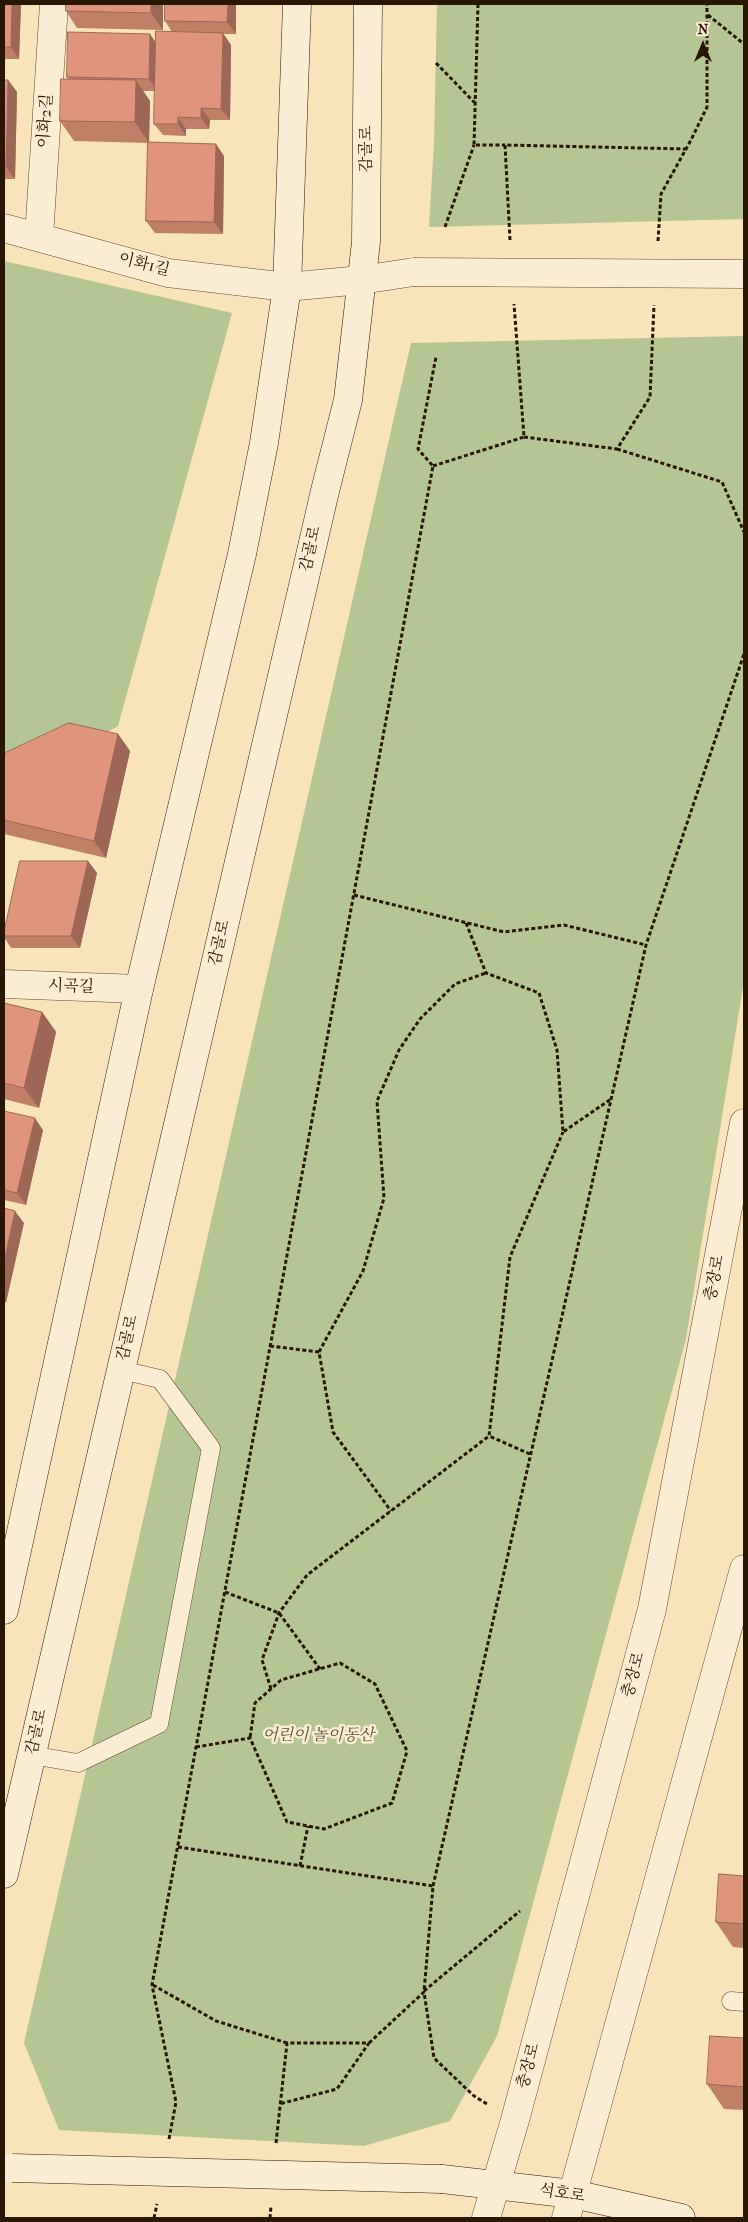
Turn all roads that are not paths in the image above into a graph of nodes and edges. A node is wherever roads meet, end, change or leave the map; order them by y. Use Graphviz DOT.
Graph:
graph roads {
  1 [pos="54,4"];
  2 [pos="296,4"];
  3 [pos="368,4"];
  4 [pos="4,228"];
  5 [pos="39,238"];
  6 [pos="744,274"];
  7 [pos="361,280"];
  8 [pos="287,287"];
  9 [pos="4,984"];
  10 [pos="139,989"];
  11 [pos="744,1123"];
  12 [pos="120,1370"];
  13 [pos="744,1569"];
  14 [pos="4,1610"];
  15 [pos="31,1755"];
  16 [pos="4,1874"];
  17 [pos="8,2167"];
  18 [pos="496,2185"];
  19 [pos="570,2206"];
  20 [pos="486,2218"];
  21 [pos="681,2218"];
  1 -- 5 [label="main road, 이화2길"];
  2 -- 8 [label="main road"];
  3 -- 7 [label="main road, 감골로"];
  4 -- 5 [label="main road, 이화1길"];
  5 -- 8 [label="main road, 이화1길"];
  6 -- 7 [label="main road, 이화1길, bridge"];
  7 -- 8 [label="main road, 이화1길"];
  7 -- 12 [label="main road, 감골로"];
  8 -- 10 [label="main road"];
  9 -- 10 [label="main road, 시곡길"];
  10 -- 14 [label="main road"];
  11 -- 18 [label="main road, 충장로"];
  12 -- 15 [label="main road, 감골로"];
  12 -- 15 [label="lane"];
  13 -- 19 [label="main road"];
  15 -- 16 [label="main road, 감골로"];
  17 -- 18 [label="main road, 석호로, bridge"];
  18 -- 19 [label="main road, 석호로"];
  18 -- 20 [label="main road, 충장로"];
  19 -- 21 [label="main road, 석호로"];
}
